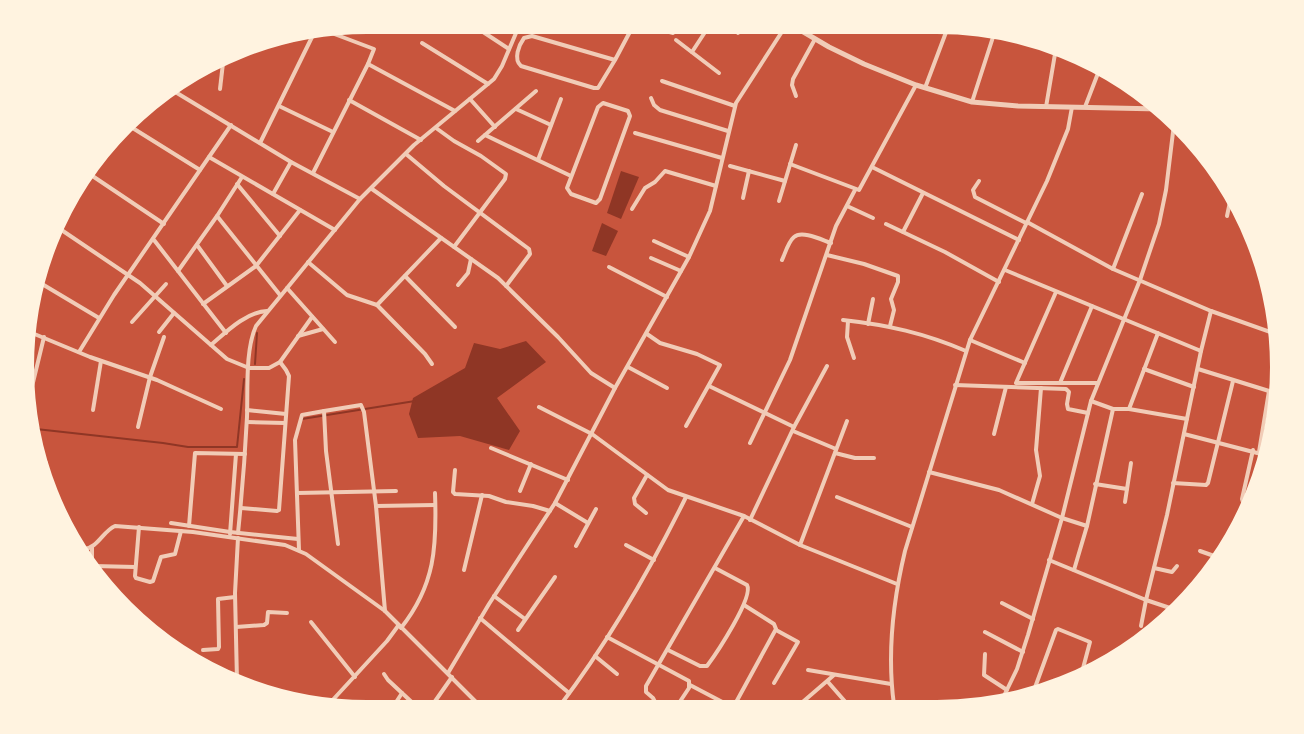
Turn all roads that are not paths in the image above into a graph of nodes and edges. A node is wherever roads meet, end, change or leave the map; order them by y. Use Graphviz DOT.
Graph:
graph roads {
  1 [pos="485,33"];
  2 [pos="515,33"];
  3 [pos="630,33"];
  4 [pos="704,33"];
  5 [pos="780,33"];
  6 [pos="806,33"];
  7 [pos="946,33"];
  8 [pos="336,35"];
  9 [pos="312,38"];
  10 [pos="993,38"];
  11 [pos="815,39"];
  12 [pos="676,40"];
  13 [pos="422,43"];
  14 [pos="509,49"];
  15 [pos="692,52"];
  16 [pos="1055,55"];
  17 [pos="616,60"];
  18 [pos="368,64"];
  19 [pos="223,65"];
  20 [pos="719,73"];
  21 [pos="1098,74"];
  22 [pos="662,80"];
  23 [pos="488,84"];
  24 [pos="916,85"];
  25 [pos="925,88"];
  26 [pos="220,89"];
  27 [pos="536,91"];
  28 [pos="176,93"];
  29 [pos="796,96"];
  30 [pos="651,98"];
  31 [pos="470,99"];
  32 [pos="561,99"];
  33 [pos="349,100"];
  34 [pos="972,102"];
  35 [pos="279,106"];
  36 [pos="735,106"];
  37 [pos="1046,107"];
  38 [pos="1085,107"];
  39 [pos="1072,108"];
  40 [pos="516,109"];
  41 [pos="1148,109"];
  42 [pos="455,111"];
  43 [pos="231,125"];
  44 [pos="551,125"];
  45 [pos="495,127"];
  46 [pos="436,128"];
  47 [pos="134,129"];
  48 [pos="728,131"];
  49 [pos="1173,131"];
  50 [pos="333,132"];
  51 [pos="635,133"];
  52 [pos="485,135"];
  53 [pos="421,140"];
  54 [pos="478,141"];
  55 [pos="260,143"];
  56 [pos="796,145"];
  57 [pos="406,154"];
  58 [pos="209,157"];
  59 [pos="722,158"];
  60 [pos="538,160"];
  61 [pos="292,162"];
  62 [pos="790,164"];
  63 [pos="730,166"];
  64 [pos="872,167"];
  65 [pos="200,170"];
  66 [pos="749,171"];
  67 [pos="313,173"];
  68 [pos="93,176"];
  69 [pos="571,176"];
  70 [pos="242,177"];
  71 [pos="785,181"];
  72 [pos="979,181"];
  73 [pos="237,184"];
  74 [pos="716,186"];
  75 [pos="372,189"];
  76 [pos="855,190"];
  77 [pos="923,193"];
  78 [pos="273,194"];
  79 [pos="1142,194"];
  80 [pos="743,198"];
  81 [pos="360,199"];
  82 [pos="780,201"];
  83 [pos="847,206"];
  84 [pos="1229,206"];
  85 [pos="632,209"];
  86 [pos="300,210"];
  87 [pos="481,213"];
  88 [pos="217,216"];
  89 [pos="1227,216"];
  90 [pos="873,218"];
  91 [pos="1027,222"];
  92 [pos="164,224"];
  93 [pos="886,224"];
  94 [pos="62,230"];
  95 [pos="335,230"];
  96 [pos="903,232"];
  97 [pos="280,236"];
  98 [pos="441,238"];
  99 [pos="154,240"];
  100 [pos="1018,240"];
  101 [pos="654,241"];
  102 [pos="831,243"];
  103 [pos="197,245"];
  104 [pos="454,247"];
  105 [pos="827,255"];
  106 [pos="689,257"];
  107 [pos="651,258"];
  108 [pos="471,259"];
  109 [pos="782,260"];
  110 [pos="308,262"];
  111 [pos="256,266"];
  112 [pos="609,267"];
  113 [pos="1113,269"];
  114 [pos="1005,270"];
  115 [pos="178,271"];
  116 [pos="681,271"];
  117 [pos="128,275"];
  118 [pos="405,276"];
  119 [pos="1140,280"];
  120 [pos="999,282"];
  121 [pos="166,284"];
  122 [pos="43,285"];
  123 [pos="458,285"];
  124 [pos="227,286"];
  125 [pos="506,286"];
  126 [pos="287,288"];
  127 [pos="1056,292"];
  128 [pos="154,295"];
  129 [pos="280,295"];
  130 [pos="667,297"];
  131 [pos="873,300"];
  132 [pos="203,304"];
  133 [pos="377,305"];
  134 [pos="1092,306"];
  135 [pos="267,311"];
  136 [pos="1211,311"];
  137 [pos="174,313"];
  138 [pos="312,317"];
  139 [pos="99,318"];
  140 [pos="842,320"];
  141 [pos="1124,320"];
  142 [pos="848,321"];
  143 [pos="132,322"];
  144 [pos="868,324"];
  145 [pos="890,326"];
  146 [pos="455,327"];
  147 [pos="323,329"];
  148 [pos="1269,331"];
  149 [pos="159,332"];
  150 [pos="226,332"];
  151 [pos="1158,333"];
  152 [pos="35,334"];
  153 [pos="647,334"];
  154 [pos="44,336"];
  155 [pos="297,336"];
  156 [pos="164,337"];
  157 [pos="970,340"];
  158 [pos="335,342"];
  159 [pos="211,345"];
  160 [pos="1201,350"];
  161 [pos="966,351"];
  162 [pos="79,352"];
  163 [pos="854,358"];
  164 [pos="101,361"];
  165 [pos="280,362"];
  166 [pos="1025,363"];
  167 [pos="432,364"];
  168 [pos="827,366"];
  169 [pos="628,367"];
  170 [pos="249,368"];
  171 [pos="1144,369"];
  172 [pos="1198,369"];
  173 [pos="150,377"];
  174 [pos="34,380"];
  175 [pos="1233,381"];
  176 [pos="1060,383"];
  177 [pos="1098,383"];
  178 [pos="954,385"];
  179 [pos="709,386"];
  180 [pos="1006,387"];
  181 [pos="1194,387"];
  182 [pos="615,388"];
  183 [pos="667,388"];
  184 [pos="1042,388"];
  185 [pos="1268,391"];
  186 [pos="1092,401"];
  187 [pos="539,407"];
  188 [pos="221,409"];
  189 [pos="1113,409"];
  190 [pos="1128,409"];
  191 [pos="93,410"];
  192 [pos="247,412"];
  193 [pos="765,413"];
  194 [pos="1088,413"];
  195 [pos="324,414"];
  196 [pos="286,415"];
  197 [pos="1187,419"];
  198 [pos="247,421"];
  199 [pos="285,422"];
  200 [pos="847,422"];
  201 [pos="686,426"];
  202 [pos="138,427"];
  203 [pos="794,429"];
  204 [pos="592,434"];
  205 [pos="994,434"];
  206 [pos="1184,434"];
  207 [pos="1219,442"];
  208 [pos="750,443"];
  209 [pos="490,448"];
  210 [pos="1253,450"];
  211 [pos="835,451"];
  212 [pos="1259,452"];
  213 [pos="236,454"];
  214 [pos="245,454"];
  215 [pos="874,458"];
  216 [pos="1131,463"];
  217 [pos="531,464"];
  218 [pos="455,470"];
  219 [pos="929,472"];
  220 [pos="647,476"];
  221 [pos="568,480"];
  222 [pos="1173,483"];
  223 [pos="1095,484"];
  224 [pos="1127,489"];
  225 [pos="520,491"];
  226 [pos="374,492"];
  227 [pos="396,492"];
  228 [pos="297,493"];
  229 [pos="331,493"];
  230 [pos="434,493"];
  231 [pos="482,495"];
  232 [pos="686,497"];
  233 [pos="838,497"];
  234 [pos="1125,502"];
  235 [pos="1243,502"];
  236 [pos="555,503"];
  237 [pos="1032,504"];
  238 [pos="435,505"];
  239 [pos="376,506"];
  240 [pos="241,508"];
  241 [pos="596,509"];
  242 [pos="550,511"];
  243 [pos="646,513"];
  244 [pos="744,516"];
  245 [pos="1062,518"];
  246 [pos="750,520"];
  247 [pos="171,523"];
  248 [pos="588,523"];
  249 [pos="189,526"];
  250 [pos="1086,526"];
  251 [pos="139,527"];
  252 [pos="912,527"];
  253 [pos="181,531"];
  254 [pos="230,535"];
  255 [pos="238,536"];
  256 [pos="298,539"];
  257 [pos="338,544"];
  258 [pos="626,545"];
  259 [pos="800,545"];
  260 [pos="576,546"];
  261 [pos="92,547"];
  262 [pos="86,548"];
  263 [pos="299,550"];
  264 [pos="1200,551"];
  265 [pos="1213,556"];
  266 [pos="92,557"];
  267 [pos="654,560"];
  268 [pos="1049,560"];
  269 [pos="99,566"];
  270 [pos="1177,566"];
  271 [pos="135,567"];
  272 [pos="714,568"];
  273 [pos="1154,568"];
  274 [pos="464,570"];
  275 [pos="1074,570"];
  276 [pos="555,577"];
  277 [pos="897,584"];
  278 [pos="494,596"];
  279 [pos="235,597"];
  280 [pos="1146,600"];
  281 [pos="1002,603"];
  282 [pos="744,605"];
  283 [pos="1168,607"];
  284 [pos="385,612"];
  285 [pos="287,613"];
  286 [pos="480,618"];
  287 [pos="525,619"];
  288 [pos="1033,619"];
  289 [pos="312,622"];
  290 [pos="236,626"];
  291 [pos="1141,626"];
  292 [pos="400,627"];
  293 [pos="518,630"];
  294 [pos="776,630"];
  295 [pos="985,632"];
  296 [pos="607,637"];
  297 [pos="203,650"];
  298 [pos="668,650"];
  299 [pos="1023,652"];
  300 [pos="985,654"];
  301 [pos="595,656"];
  302 [pos="659,665"];
  303 [pos="1083,668"];
  304 [pos="808,670"];
  305 [pos="448,673"];
  306 [pos="384,674"];
  307 [pos="617,674"];
  308 [pos="237,675"];
  309 [pos="834,675"];
  310 [pos="354,677"];
  311 [pos="452,677"];
  312 [pos="774,682"];
  313 [pos="828,682"];
  314 [pos="891,684"];
  315 [pos="690,685"];
  316 [pos="1036,686"];
  317 [pos="1007,690"];
  318 [pos="402,693"];
  319 [pos="569,693"];
  320 [pos="1005,694"];
  321 [pos="334,699"];
  322 [pos="397,701"];
  323 [pos="411,701"];
  324 [pos="435,701"];
  325 [pos="475,701"];
  326 [pos="563,701"];
  327 [pos="655,701"];
  328 [pos="680,701"];
  329 [pos="720,701"];
  330 [pos="737,701"];
  331 [pos="804,701"];
  332 [pos="845,701"];
  333 [pos="893,701"];
  1 -- 14 [label="street"];
  2 -- 14 [label="street"];
  3 -- 17 [label="street"];
  4 -- 15 [label="street"];
  5 -- 36 [label="street"];
  6 -- 11 [label="street"];
  7 -- 25 [label="street"];
  8 -- 18 [label="street"];
  9 -- 35 [label="street"];
  10 -- 34 [label="street"];
  11 -- 24 [label="street"];
  11 -- 29 [label="street"];
  12 -- 15 [label="street"];
  13 -- 23 [label="street"];
  14 -- 23 [label="street"];
  15 -- 20 [label="street"];
  16 -- 37 [label="street"];
  17 -- 17 [label="street"];
  18 -- 33 [label="street"];
  18 -- 42 [label="street"];
  19 -- 26 [label="street"];
  21 -- 38 [label="street"];
  22 -- 36 [label="street"];
  23 -- 31 [label="street"];
  24 -- 25 [label="street"];
  24 -- 64 [label="street"];
  25 -- 34 [label="street"];
  27 -- 40 [label="street"];
  28 -- 43 [label="street"];
  30 -- 48 [label="street"];
  31 -- 42 [label="street"];
  31 -- 45 [label="street"];
  32 -- 44 [label="street"];
  33 -- 50 [label="street"];
  33 -- 53 [label="street"];
  34 -- 37 [label="street"];
  35 -- 50 [label="street"];
  35 -- 55 [label="street"];
  36 -- 48 [label="street"];
  37 -- 39 [label="street"];
  38 -- 39 [label="street"];
  38 -- 41 [label="street"];
  39 -- 91 [label="street"];
  40 -- 44 [label="street"];
  40 -- 45 [label="street"];
  42 -- 46 [label="street"];
  43 -- 55 [label="street"];
  43 -- 58 [label="street"];
  44 -- 60 [label="street"];
  45 -- 52 [label="street"];
  46 -- 53 [label="street"];
  46 -- 87 [label="street"];
  47 -- 65 [label="street"];
  48 -- 59 [label="street"];
  49 -- 119 [label="street"];
  50 -- 67 [label="street"];
  51 -- 59 [label="street"];
  52 -- 54 [label="street"];
  52 -- 60 [label="street"];
  53 -- 57 [label="street"];
  55 -- 61 [label="street"];
  56 -- 62 [label="street"];
  57 -- 75 [label="street"];
  57 -- 87 [label="street"];
  58 -- 65 [label="street"];
  58 -- 70 [label="street"];
  59 -- 74 [label="street"];
  60 -- 69 [label="street"];
  61 -- 67 [label="street"];
  61 -- 78 [label="street"];
  62 -- 71 [label="street"];
  62 -- 76 [label="street"];
  63 -- 66 [label="street"];
  64 -- 76 [label="street"];
  64 -- 77 [label="street"];
  65 -- 92 [label="street"];
  66 -- 71 [label="street"];
  66 -- 80 [label="street"];
  67 -- 81 [label="street"];
  68 -- 92 [label="street"];
  69 -- 69 [label="street"];
  70 -- 73 [label="street"];
  70 -- 78 [label="street"];
  71 -- 82 [label="street"];
  72 -- 91 [label="street"];
  73 -- 88 [label="street"];
  73 -- 97 [label="street"];
  74 -- 85 [label="street"];
  74 -- 106 [label="street"];
  75 -- 81 [label="street"];
  75 -- 98 [label="street"];
  76 -- 83 [label="street"];
  77 -- 96 [label="street"];
  77 -- 100 [label="street"];
  78 -- 86 [label="street"];
  79 -- 113 [label="street"];
  81 -- 95 [label="street"];
  83 -- 90 [label="street"];
  83 -- 102 [label="street"];
  84 -- 89 [label="street"];
  86 -- 95 [label="street"];
  86 -- 97 [label="street"];
  87 -- 104 [label="street"];
  87 -- 125 [label="street"];
  88 -- 103 [label="street"];
  88 -- 111 [label="street"];
  91 -- 100 [label="street"];
  91 -- 113 [label="street"];
  92 -- 99 [label="street"];
  93 -- 96 [label="street"];
  94 -- 117 [label="street"];
  95 -- 110 [label="street"];
  96 -- 120 [label="street"];
  97 -- 111 [label="street"];
  98 -- 104 [label="street"];
  98 -- 118 [label="street"];
  99 -- 115 [label="street"];
  99 -- 117 [label="street"];
  100 -- 114 [label="street"];
  101 -- 106 [label="street"];
  102 -- 105 [label="street"];
  102 -- 109 [label="street"];
  103 -- 115 [label="street"];
  103 -- 124 [label="street"];
  104 -- 108 [label="street"];
  105 -- 145 [label="street"];
  105 -- 193 [label="street"];
  106 -- 116 [label="street"];
  107 -- 116 [label="street"];
  108 -- 123 [label="street"];
  108 -- 125 [label="street"];
  110 -- 126 [label="street"];
  110 -- 133 [label="street"];
  111 -- 124 [label="street"];
  111 -- 129 [label="street"];
  112 -- 130 [label="street"];
  113 -- 119 [label="street"];
  114 -- 120 [label="street"];
  114 -- 127 [label="street"];
  115 -- 132 [label="street"];
  116 -- 130 [label="street"];
  117 -- 128 [label="street"];
  117 -- 139 [label="street"];
  118 -- 133 [label="street"];
  118 -- 146 [label="street"];
  119 -- 136 [label="street"];
  119 -- 141 [label="street"];
  120 -- 157 [label="street"];
  121 -- 128 [label="street"];
  122 -- 139 [label="street"];
  124 -- 132 [label="street"];
  125 -- 182 [label="street"];
  126 -- 129 [label="street"];
  126 -- 138 [label="street"];
  127 -- 134 [label="street"];
  127 -- 166 [label="street"];
  128 -- 137 [label="street"];
  128 -- 143 [label="street"];
  129 -- 135 [label="street"];
  130 -- 153 [label="street"];
  131 -- 144 [label="street"];
  132 -- 150 [label="street"];
  133 -- 167 [label="street"];
  134 -- 141 [label="street"];
  134 -- 176 [label="street"];
  135 -- 150 [label="street"];
  135 -- 170 [label="street"];
  136 -- 148 [label="street"];
  136 -- 160 [label="street"];
  137 -- 149 [label="street"];
  137 -- 159 [label="street"];
  138 -- 147 [label="street"];
  138 -- 155 [label="street"];
  139 -- 162 [label="street"];
  140 -- 142 [label="street"];
  141 -- 151 [label="street"];
  141 -- 177 [label="street"];
  142 -- 144 [label="street"];
  142 -- 163 [label="street"];
  144 -- 145 [label="street"];
  145 -- 161 [label="street"];
  147 -- 155 [label="street"];
  147 -- 158 [label="street"];
  150 -- 159 [label="street"];
  151 -- 160 [label="street"];
  151 -- 171 [label="street"];
  152 -- 154 [label="street"];
  153 -- 169 [label="street"];
  153 -- 179 [label="street"];
  154 -- 162 [label="street"];
  154 -- 174 [label="street"];
  155 -- 165 [label="street"];
  156 -- 173 [label="street"];
  157 -- 161 [label="street"];
  157 -- 166 [label="street"];
  159 -- 170 [label="street"];
  160 -- 172 [label="street"];
  161 -- 178 [label="street"];
  162 -- 164 [label="street"];
  164 -- 173 [label="street"];
  164 -- 191 [label="street"];
  165 -- 170 [label="street"];
  165 -- 196 [label="street"];
  166 -- 176 [label="street"];
  168 -- 203 [label="street"];
  169 -- 182 [label="street"];
  169 -- 183 [label="street"];
  170 -- 192 [label="street"];
  171 -- 181 [label="street"];
  171 -- 190 [label="street"];
  172 -- 175 [label="street"];
  172 -- 181 [label="street"];
  173 -- 188 [label="street"];
  173 -- 202 [label="street"];
  175 -- 185 [label="street"];
  175 -- 207 [label="street"];
  176 -- 177 [label="street"];
  177 -- 186 [label="street"];
  178 -- 180 [label="street"];
  178 -- 219 [label="street"];
  179 -- 193 [label="street"];
  179 -- 201 [label="street"];
  180 -- 184 [label="street"];
  180 -- 205 [label="street"];
  181 -- 197 [label="street"];
  182 -- 204 [label="street"];
  184 -- 194 [label="street"];
  184 -- 237 [label="street"];
  185 -- 212 [label="street"];
  186 -- 189 [label="street"];
  186 -- 194 [label="street"];
  187 -- 204 [label="street"];
  189 -- 190 [label="street"];
  189 -- 223 [label="street"];
  190 -- 197 [label="street"];
  192 -- 196 [label="street"];
  192 -- 198 [label="street"];
  193 -- 203 [label="street"];
  193 -- 208 [label="street"];
  194 -- 245 [label="street"];
  195 -- 226 [label="street"];
  195 -- 228 [label="street"];
  195 -- 229 [label="street"];
  196 -- 199 [label="street"];
  197 -- 206 [label="street"];
  198 -- 199 [label="street"];
  198 -- 214 [label="street"];
  199 -- 240 [label="street"];
  200 -- 211 [label="street"];
  203 -- 211 [label="street"];
  203 -- 246 [label="street"];
  204 -- 220 [label="street"];
  204 -- 221 [label="street"];
  206 -- 207 [label="street"];
  206 -- 222 [label="street"];
  207 -- 210 [label="street"];
  207 -- 222 [label="street"];
  209 -- 217 [label="street"];
  210 -- 212 [label="street"];
  210 -- 235 [label="street"];
  211 -- 215 [label="street"];
  211 -- 259 [label="street"];
  213 -- 214 [label="street"];
  213 -- 249 [label="street"];
  213 -- 254 [label="street"];
  214 -- 240 [label="street"];
  216 -- 224 [label="street"];
  217 -- 221 [label="street"];
  217 -- 225 [label="street"];
  218 -- 231 [label="street"];
  219 -- 237 [label="street"];
  219 -- 252 [label="street"];
  220 -- 232 [label="street"];
  220 -- 243 [label="street"];
  221 -- 236 [label="street"];
  222 -- 273 [label="street"];
  223 -- 224 [label="street"];
  223 -- 250 [label="street"];
  224 -- 234 [label="street"];
  226 -- 227 [label="street"];
  226 -- 229 [label="street"];
  226 -- 239 [label="street"];
  228 -- 229 [label="street"];
  228 -- 256 [label="street"];
  229 -- 257 [label="street"];
  230 -- 238 [label="street"];
  231 -- 242 [label="street"];
  231 -- 274 [label="street"];
  232 -- 244 [label="street"];
  232 -- 267 [label="street"];
  233 -- 252 [label="street"];
  236 -- 242 [label="street"];
  236 -- 248 [label="street"];
  237 -- 245 [label="street"];
  238 -- 239 [label="street"];
  238 -- 292 [label="street"];
  239 -- 284 [label="street"];
  240 -- 255 [label="street"];
  241 -- 248 [label="street"];
  242 -- 278 [label="street"];
  244 -- 246 [label="street"];
  244 -- 272 [label="street"];
  245 -- 250 [label="street"];
  245 -- 268 [label="street"];
  246 -- 259 [label="street"];
  247 -- 249 [label="street"];
  248 -- 260 [label="street"];
  249 -- 254 [label="street"];
  250 -- 275 [label="street"];
  251 -- 253 [label="street"];
  251 -- 261 [label="street"];
  251 -- 271 [label="street"];
  252 -- 277 [label="street"];
  253 -- 254 [label="street"];
  253 -- 271 [label="street"];
  254 -- 255 [label="street"];
  255 -- 256 [label="street"];
  255 -- 263 [label="street"];
  255 -- 279 [label="street"];
  256 -- 263 [label="street"];
  258 -- 267 [label="street"];
  259 -- 277 [label="street"];
  261 -- 262 [label="street"];
  261 -- 266 [label="street"];
  263 -- 284 [label="street"];
  264 -- 265 [label="street"];
  267 -- 296 [label="street"];
  268 -- 275 [label="street"];
  268 -- 288 [label="street"];
  269 -- 271 [label="street"];
  270 -- 273 [label="street"];
  272 -- 282 [label="street"];
  272 -- 298 [label="street"];
  273 -- 280 [label="street"];
  275 -- 280 [label="street"];
  276 -- 287 [label="street"];
  277 -- 314 [label="street"];
  278 -- 286 [label="street"];
  278 -- 287 [label="street"];
  279 -- 290 [label="street"];
  279 -- 297 [label="street"];
  280 -- 283 [label="street"];
  280 -- 291 [label="street"];
  281 -- 288 [label="street"];
  282 -- 294 [label="street"];
  282 -- 298 [label="street"];
  284 -- 292 [label="street"];
  285 -- 290 [label="street"];
  286 -- 305 [label="street"];
  286 -- 319 [label="street"];
  287 -- 293 [label="street"];
  288 -- 299 [label="street"];
  289 -- 310 [label="street"];
  290 -- 308 [label="street"];
  292 -- 305 [label="street"];
  292 -- 310 [label="street"];
  294 -- 312 [label="street"];
  294 -- 330 [label="street"];
  295 -- 299 [label="street"];
  296 -- 301 [label="street"];
  296 -- 302 [label="street"];
  298 -- 302 [label="street"];
  299 -- 317 [label="street"];
  300 -- 317 [label="street"];
  301 -- 307 [label="street"];
  301 -- 319 [label="street"];
  302 -- 315 [label="street"];
  302 -- 327 [label="street"];
  303 -- 316 [label="street"];
  304 -- 309 [label="street"];
  305 -- 311 [label="street"];
  306 -- 318 [label="street"];
  309 -- 313 [label="street"];
  309 -- 314 [label="street"];
  310 -- 321 [label="street"];
  311 -- 324 [label="street"];
  311 -- 325 [label="street"];
  313 -- 331 [label="street"];
  313 -- 332 [label="street"];
  314 -- 333 [label="street"];
  315 -- 328 [label="street"];
  315 -- 329 [label="street"];
  317 -- 320 [label="street"];
  318 -- 322 [label="street"];
  318 -- 323 [label="street"];
  319 -- 326 [label="street"];
}
